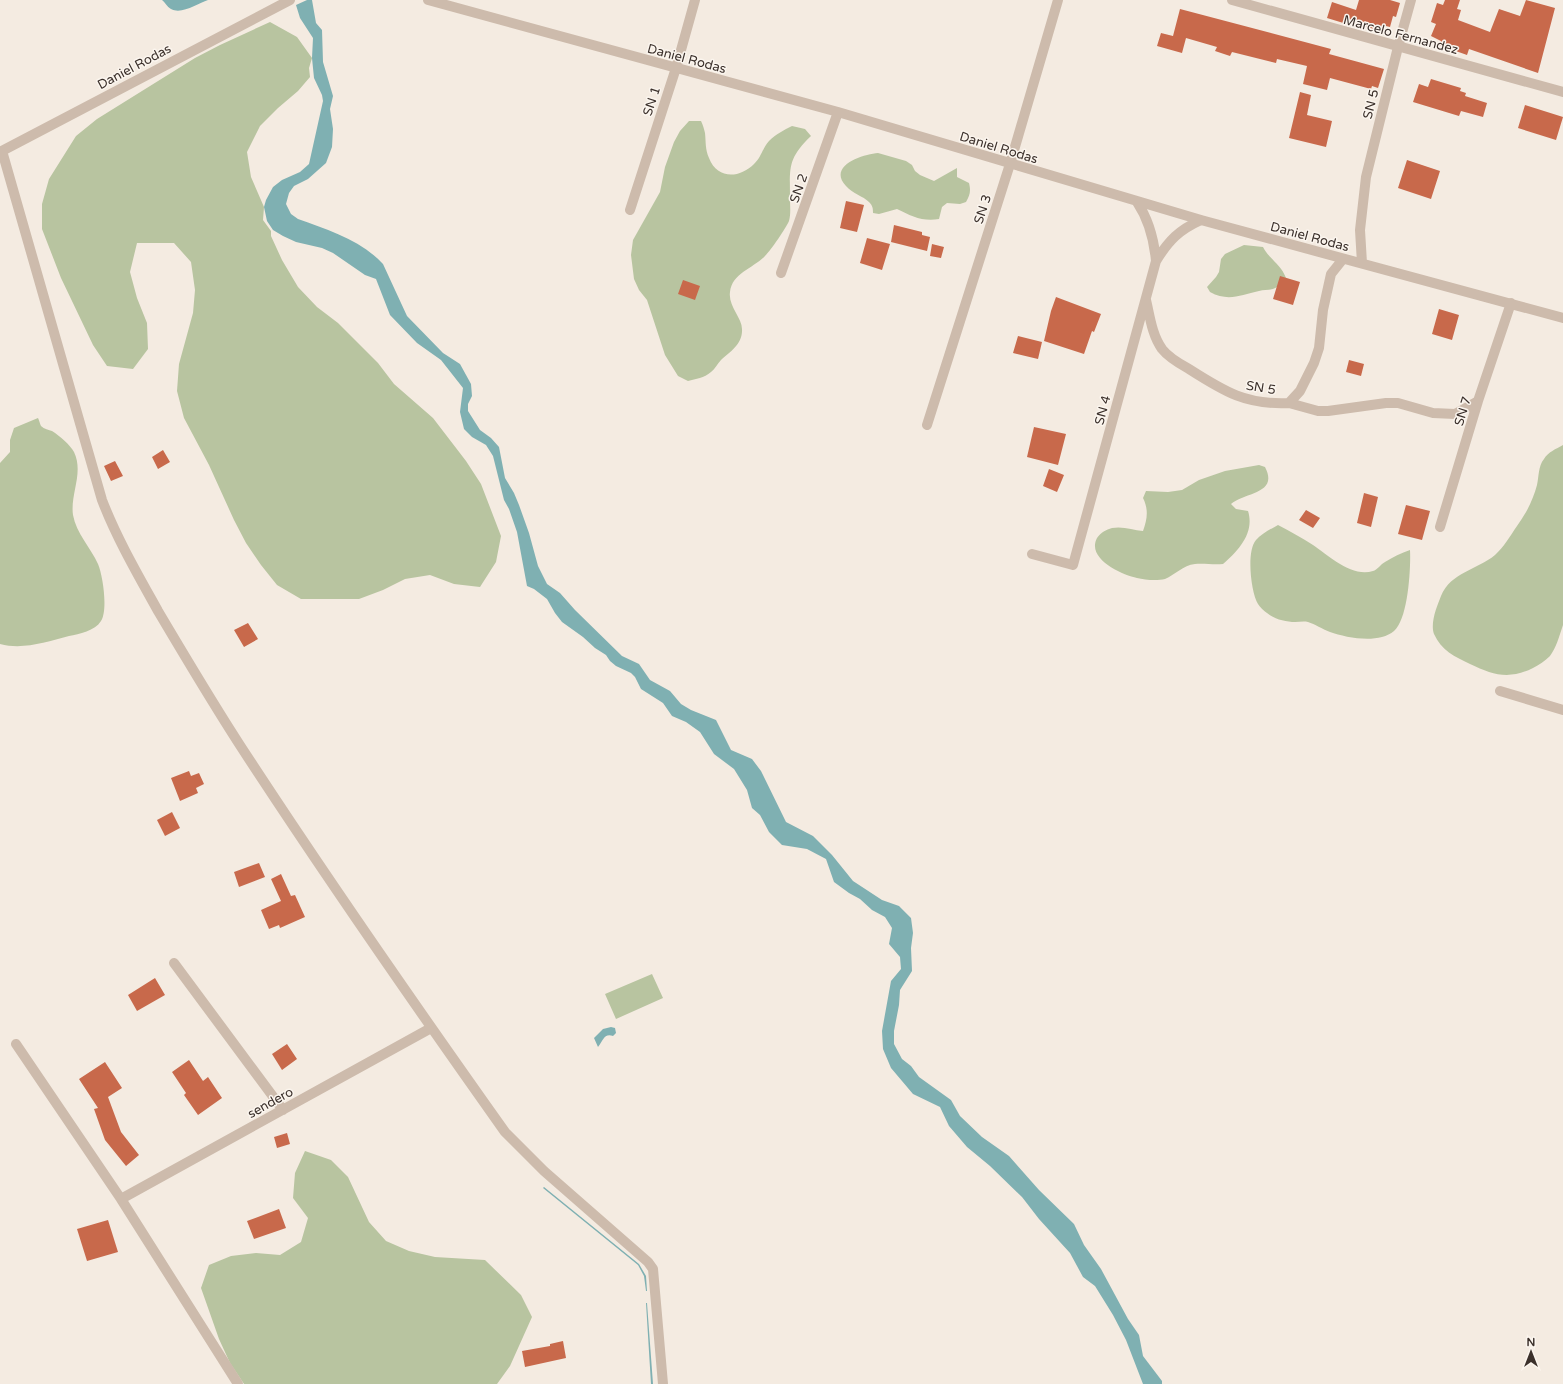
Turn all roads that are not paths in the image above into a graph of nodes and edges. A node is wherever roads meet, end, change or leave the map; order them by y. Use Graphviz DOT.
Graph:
graph roads {
  1 [pos="290,0"];
  2 [pos="428,0"];
  3 [pos="695,0"];
  4 [pos="1058,0"];
  5 [pos="1232,0"];
  6 [pos="1411,0"];
  7 [pos="1398,47"];
  8 [pos="676,68"];
  9 [pos="1563,92"];
  10 [pos="838,112"];
  11 [pos="1,151"];
  12 [pos="1010,164"];
  13 [pos="1137,202"];
  14 [pos="630,210"];
  15 [pos="1201,220"];
  16 [pos="1343,259"];
  17 [pos="1156,261"];
  18 [pos="1362,263"];
  19 [pos="781,273"];
  20 [pos="1146,300"];
  21 [pos="1511,303"];
  22 [pos="1563,318"];
  23 [pos="1478,401"];
  24 [pos="1289,403"];
  25 [pos="927,425"];
  26 [pos="1440,528"];
  27 [pos="1032,554"];
  28 [pos="1500,691"];
  29 [pos="1562,707"];
  30 [pos="174,963"];
  31 [pos="431,1028"];
  32 [pos="16,1044"];
  33 [pos="283,1110"];
  34 [pos="121,1199"];
  35 [pos="238,1384"];
  36 [pos="663,1384"];
  1 -- 11 [label="street, Daniel Rodas"];
  2 -- 8 [label="street, Daniel Rodas"];
  3 -- 8 [label="street, SN 1"];
  4 -- 12 [label="street, SN 3"];
  5 -- 7 [label="street, Marcelo Fernandez"];
  6 -- 7 [label="street, SN 5"];
  7 -- 9 [label="street, Marcelo Fernandez"];
  7 -- 18 [label="street, SN 5"];
  8 -- 10 [label="street, Daniel Rodas"];
  8 -- 14 [label="street, SN 1"];
  10 -- 12 [label="street, Daniel Rodas"];
  10 -- 19 [label="street, SN 2"];
  11 -- 31 [label="street"];
  12 -- 13 [label="street, Daniel Rodas"];
  12 -- 25 [label="street, SN 3"];
  13 -- 15 [label="street, Daniel Rodas"];
  13 -- 17 [label="street, SN 4"];
  15 -- 16 [label="street, Daniel Rodas"];
  15 -- 17 [label="street, SN 4"];
  16 -- 18 [label="street, Daniel Rodas"];
  16 -- 24 [label="street, SN 5"];
  17 -- 20 [label="street, SN 4"];
  18 -- 21 [label="street, Daniel Rodas"];
  20 -- 24 [label="street, SN 5"];
  20 -- 27 [label="street, SN 4"];
  21 -- 22 [label="street, Daniel Rodas"];
  21 -- 23 [label="street, SN 7"];
  23 -- 24 [label="street"];
  23 -- 26 [label="street, SN 7"];
  28 -- 29 [label="street"];
  30 -- 33 [label="street"];
  31 -- 33 [label="street, sendero"];
  31 -- 36 [label="street"];
  32 -- 34 [label="street"];
  33 -- 34 [label="street, sendero"];
  34 -- 35 [label="street"];
}
